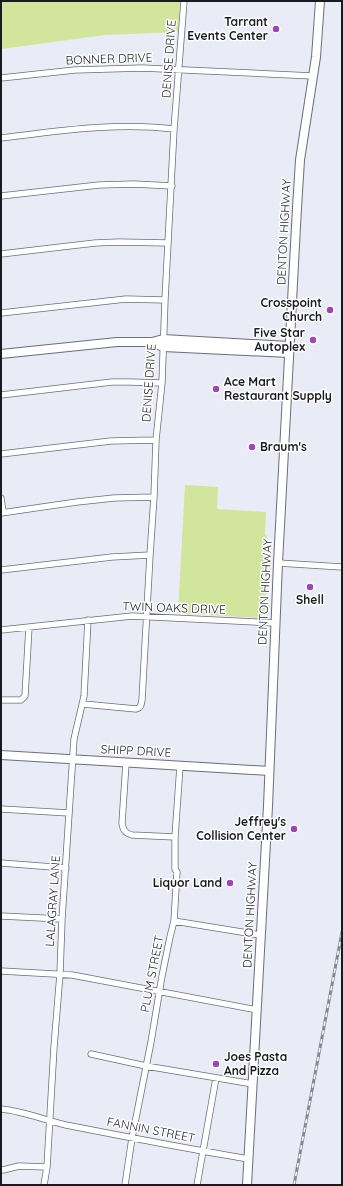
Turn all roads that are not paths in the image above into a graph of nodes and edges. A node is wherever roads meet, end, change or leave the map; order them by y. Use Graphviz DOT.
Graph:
graph roads {
  1 [pos="184,1"];
  2 [pos="320,1"];
  3 [pos="179,69"];
  4 [pos="313,76"];
  5 [pos="1,78"];
  6 [pos="174,129"];
  7 [pos="1,138"];
  8 [pos="172,186"];
  9 [pos="1,196"];
  10 [pos="168,243"];
  11 [pos="1,254"];
  12 [pos="165,300"];
  13 [pos="1,312"];
  14 [pos="163,343"];
  15 [pos="289,349"];
  16 [pos="1,354"];
  17 [pos="162,383"];
  18 [pos="1,395"];
  19 [pos="156,440"];
  20 [pos="1,454"];
  21 [pos="154,497"];
  22 [pos="1,498"];
  23 [pos="2,513"];
  24 [pos="150,555"];
  25 [pos="278,563"];
  26 [pos="342,567"];
  27 [pos="1,570"];
  28 [pos="146,616"];
  29 [pos="88,620"];
  30 [pos="275,623"];
  31 [pos="29,627"];
  32 [pos="1,630"];
  33 [pos="1,700"];
  34 [pos="83,704"];
  35 [pos="1,755"];
  36 [pos="73,760"];
  37 [pos="126,763"];
  38 [pos="180,766"];
  39 [pos="269,772"];
  40 [pos="1,809"];
  41 [pos="69,814"];
  42 [pos="175,837"];
  43 [pos="1,863"];
  44 [pos="66,868"];
  45 [pos="1,916"];
  46 [pos="62,919"];
  47 [pos="174,921"];
  48 [pos="260,935"];
  49 [pos="1,971"];
  50 [pos="60,974"];
  51 [pos="159,992"];
  52 [pos="256,1010"];
  53 [pos="91,1054"];
  54 [pos="146,1066"];
  55 [pos="216,1078"];
  56 [pos="253,1084"];
  57 [pos="1,1109"];
  58 [pos="50,1121"];
  59 [pos="132,1138"];
  60 [pos="203,1151"];
  61 [pos="249,1159"];
  62 [pos="47,1167"];
  63 [pos="3,1170"];
  64 [pos="44,1185"];
  65 [pos="125,1185"];
  66 [pos="197,1185"];
  67 [pos="247,1185"];
  1 -- 3 [label="street, DENISE DRIVE"];
  2 -- 4 [label="main road, DENTON HIGHWAY"];
  3 -- 4 [label="street, BONNER DRIVE"];
  3 -- 5 [label="street, BONNER DRIVE"];
  3 -- 6 [label="street, DENISE DRIVE"];
  4 -- 15 [label="main road, DENTON HIGHWAY"];
  6 -- 7 [label="street"];
  6 -- 8 [label="street, DENISE DRIVE"];
  8 -- 9 [label="street"];
  8 -- 10 [label="street, DENISE DRIVE"];
  10 -- 11 [label="street"];
  10 -- 12 [label="street, DENISE DRIVE"];
  12 -- 13 [label="street"];
  12 -- 14 [label="street, DENISE DRIVE"];
  14 -- 15 [label="main road"];
  14 -- 16 [label="main road"];
  14 -- 17 [label="street, DENISE DRIVE"];
  15 -- 25 [label="main road, DENTON HIGHWAY"];
  17 -- 18 [label="street"];
  17 -- 19 [label="street, DENISE DRIVE"];
  19 -- 20 [label="street"];
  19 -- 21 [label="street, DENISE DRIVE"];
  21 -- 23 [label="street"];
  21 -- 24 [label="street, DENISE DRIVE"];
  22 -- 23 [label="street"];
  24 -- 27 [label="street"];
  24 -- 28 [label="street, DENISE DRIVE"];
  25 -- 26 [label="street"];
  25 -- 30 [label="main road, DENTON HIGHWAY"];
  28 -- 29 [label="street, TWIN OAKS DRIVE"];
  28 -- 30 [label="street, TWIN OAKS DRIVE"];
  28 -- 34 [label="street, DENISE DRIVE"];
  29 -- 31 [label="street, TWIN OAKS DRIVE"];
  29 -- 34 [label="street, LALAGRAY LANE"];
  30 -- 39 [label="main road, DENTON HIGHWAY"];
  31 -- 32 [label="street, TWIN OAKS DRIVE"];
  31 -- 33 [label="street"];
  34 -- 36 [label="street, LALAGRAY LANE"];
  35 -- 36 [label="main road, SHIPP DRIVE"];
  36 -- 37 [label="main road, SHIPP DRIVE"];
  36 -- 41 [label="street, LALAGRAY LANE"];
  37 -- 38 [label="main road, SHIPP DRIVE"];
  37 -- 42 [label="street"];
  38 -- 39 [label="main road, SHIPP DRIVE"];
  38 -- 42 [label="street, PLUM STREET"];
  39 -- 48 [label="main road, DENTON HIGHWAY"];
  40 -- 41 [label="street"];
  41 -- 44 [label="street, LALAGRAY LANE"];
  42 -- 47 [label="street, PLUM STREET"];
  43 -- 44 [label="street"];
  44 -- 46 [label="street, LALAGRAY LANE"];
  45 -- 46 [label="street"];
  46 -- 50 [label="street, LALAGRAY LANE"];
  47 -- 48 [label="street"];
  47 -- 51 [label="street, PLUM STREET"];
  48 -- 52 [label="main road, DENTON HIGHWAY"];
  49 -- 50 [label="street"];
  50 -- 51 [label="street"];
  50 -- 58 [label="street, LALAGRAY LANE"];
  51 -- 52 [label="street"];
  51 -- 54 [label="street, PLUM STREET"];
  52 -- 56 [label="main road, DENTON HIGHWAY"];
  53 -- 54 [label="street"];
  54 -- 55 [label="street"];
  54 -- 59 [label="street, PLUM STREET"];
  55 -- 56 [label="street"];
  55 -- 60 [label="street"];
  56 -- 61 [label="main road, DENTON HIGHWAY"];
  57 -- 58 [label="street, FANNIN STREET"];
  58 -- 59 [label="street, FANNIN STREET"];
  58 -- 62 [label="street, LALAGRAY LANE"];
  59 -- 60 [label="street, FANNIN STREET"];
  59 -- 65 [label="street, PLUM STREET"];
  60 -- 61 [label="street, FANNIN STREET"];
  60 -- 66 [label="street"];
  61 -- 67 [label="main road, DENTON HIGHWAY"];
  62 -- 63 [label="street"];
  62 -- 64 [label="street, LALAGRAY LANE"];
}
